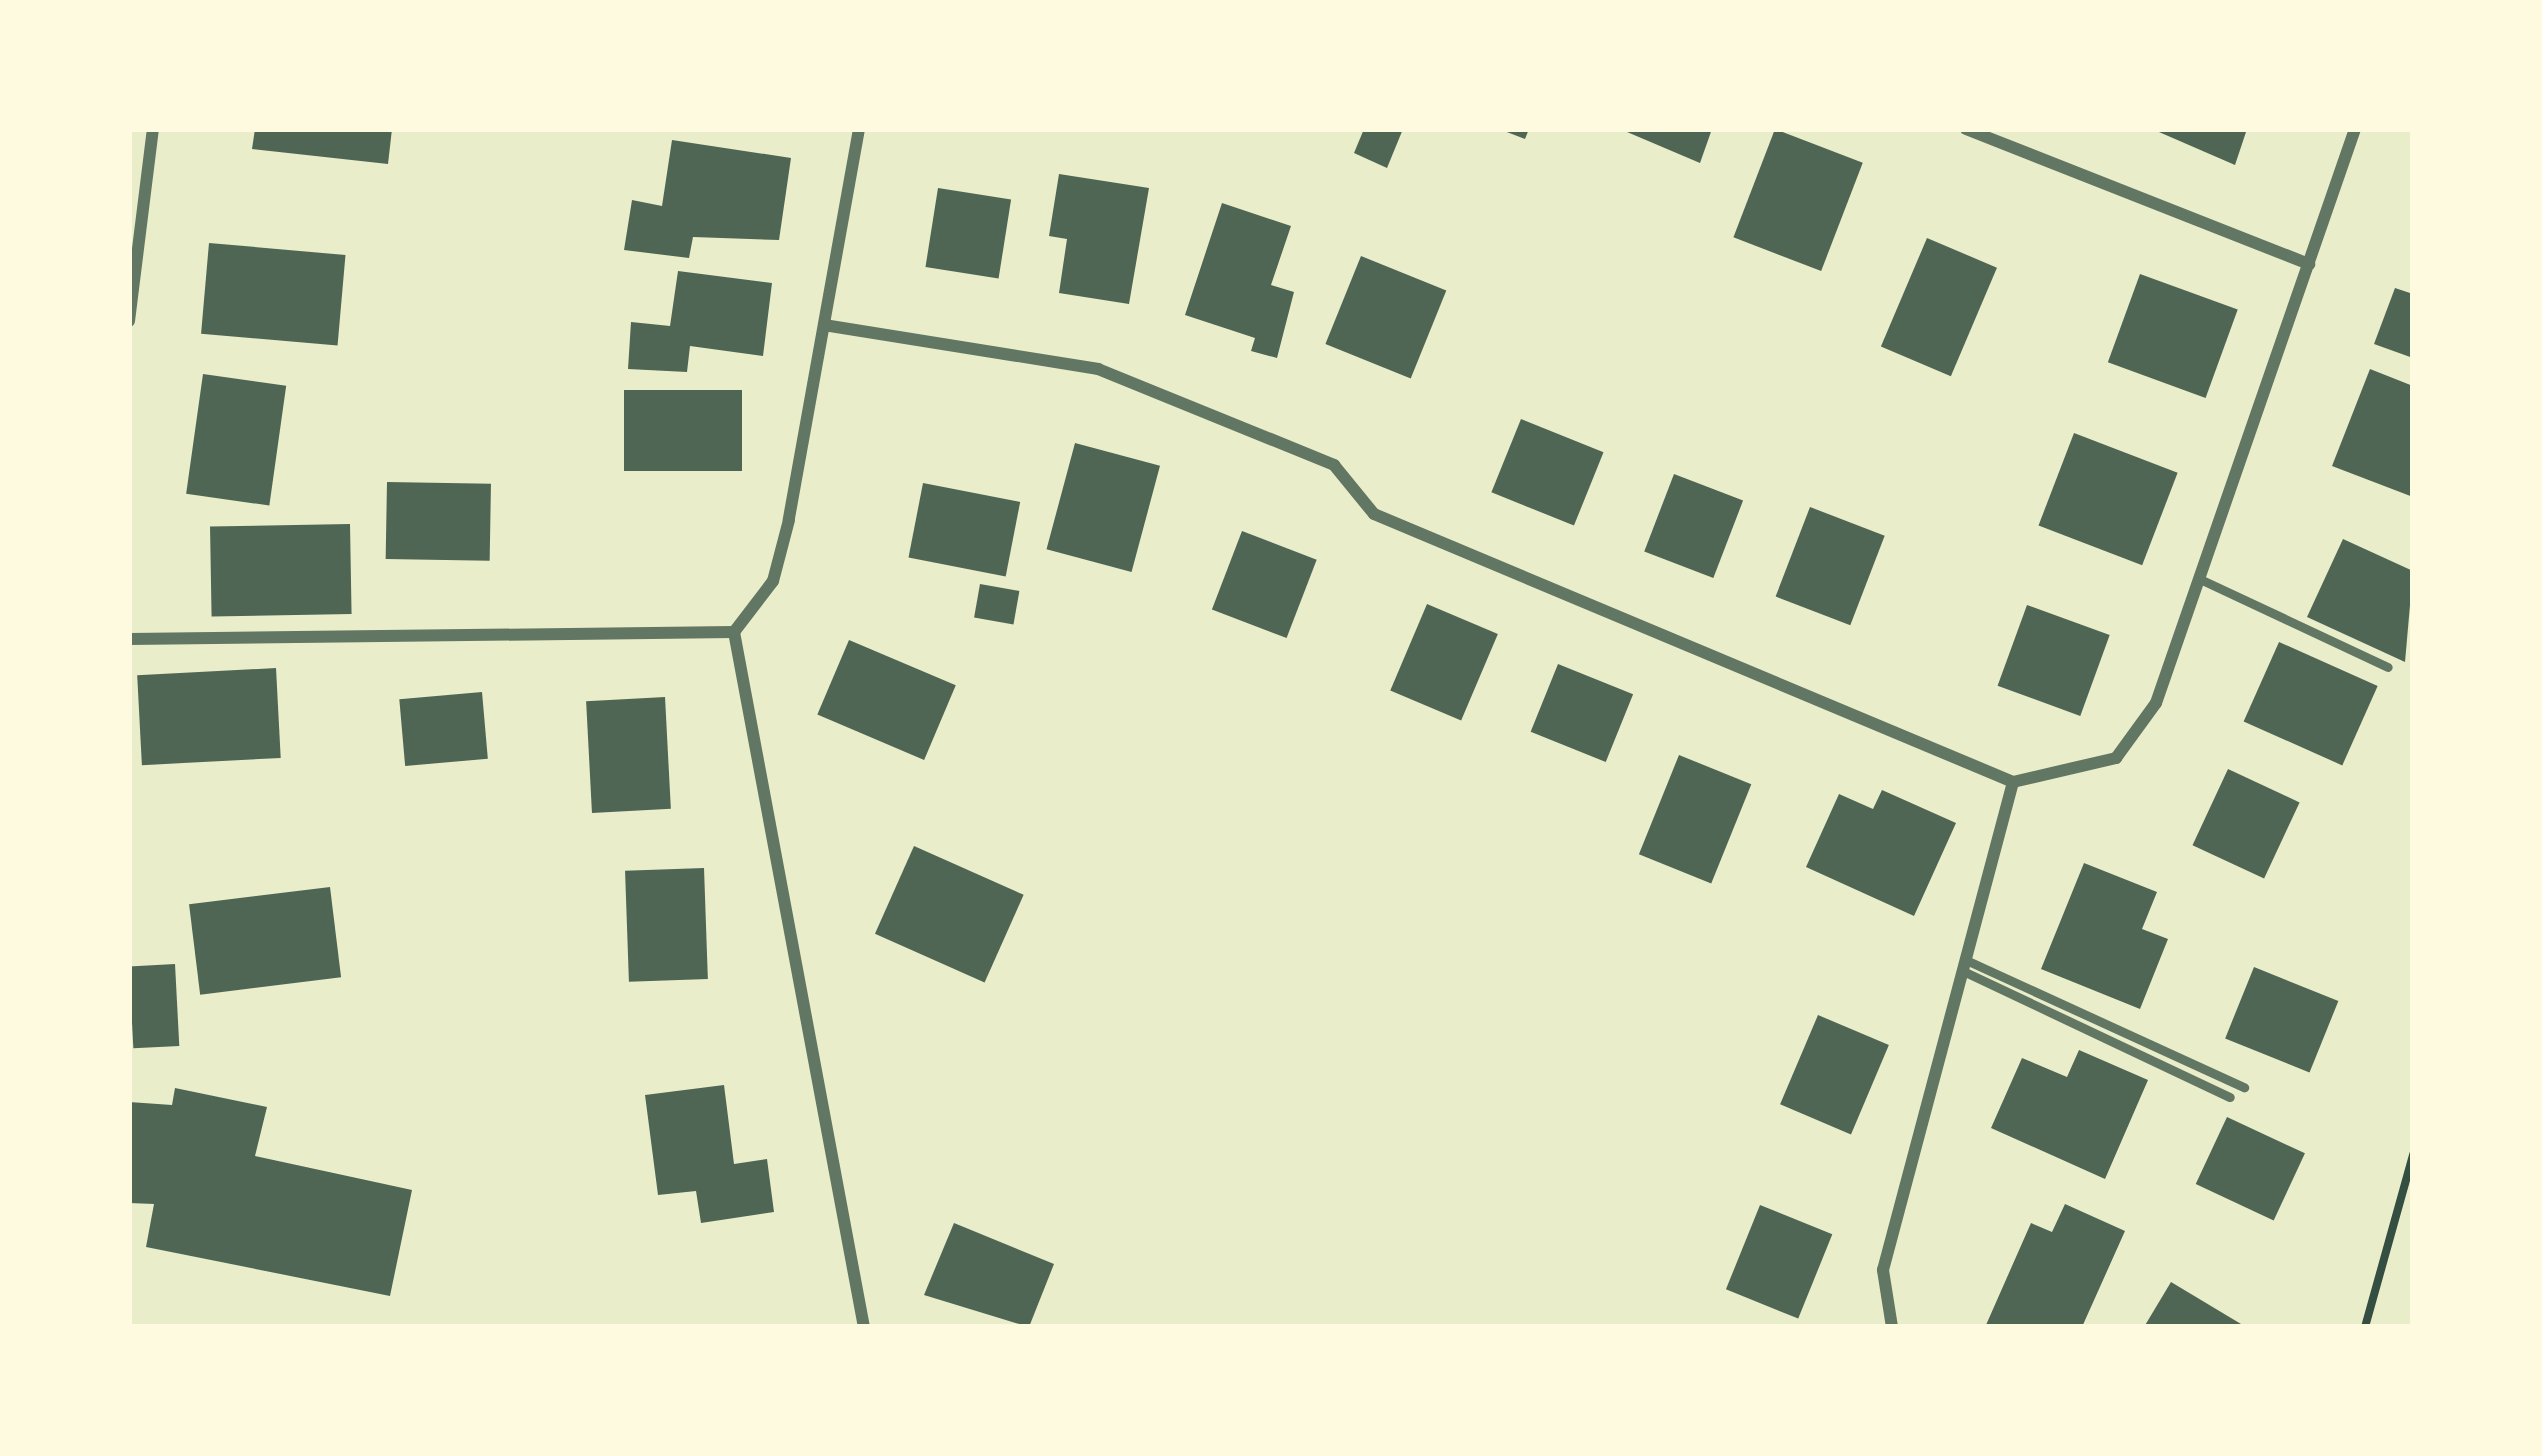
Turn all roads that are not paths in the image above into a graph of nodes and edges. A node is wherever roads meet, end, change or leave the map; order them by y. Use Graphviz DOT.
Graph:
graph roads {
  1 [pos="153,129"];
  2 [pos="859,129"];
  3 [pos="1966,129"];
  4 [pos="2354,129"];
  5 [pos="2309,264"];
  6 [pos="129,321"];
  7 [pos="824,325"];
  8 [pos="2202,580"];
  9 [pos="734,632"];
  10 [pos="129,639"];
  11 [pos="2388,667"];
  12 [pos="2013,782"];
  13 [pos="1964,966"];
  14 [pos="2244,1087"];
  15 [pos="2230,1097"];
  16 [pos="864,1327"];
  17 [pos="1892,1327"];
  1 -- 6 [label="street"];
  2 -- 7 [label="street"];
  3 -- 5 [label="street"];
  4 -- 5 [label="street"];
  5 -- 8 [label="street"];
  7 -- 9 [label="street"];
  7 -- 12 [label="street"];
  8 -- 11 [label="lane"];
  8 -- 12 [label="street"];
  9 -- 10 [label="street"];
  9 -- 16 [label="street"];
  12 -- 13 [label="street"];
  13 -- 14 [label="lane"];
  13 -- 15 [label="lane"];
  13 -- 17 [label="street"];
}
